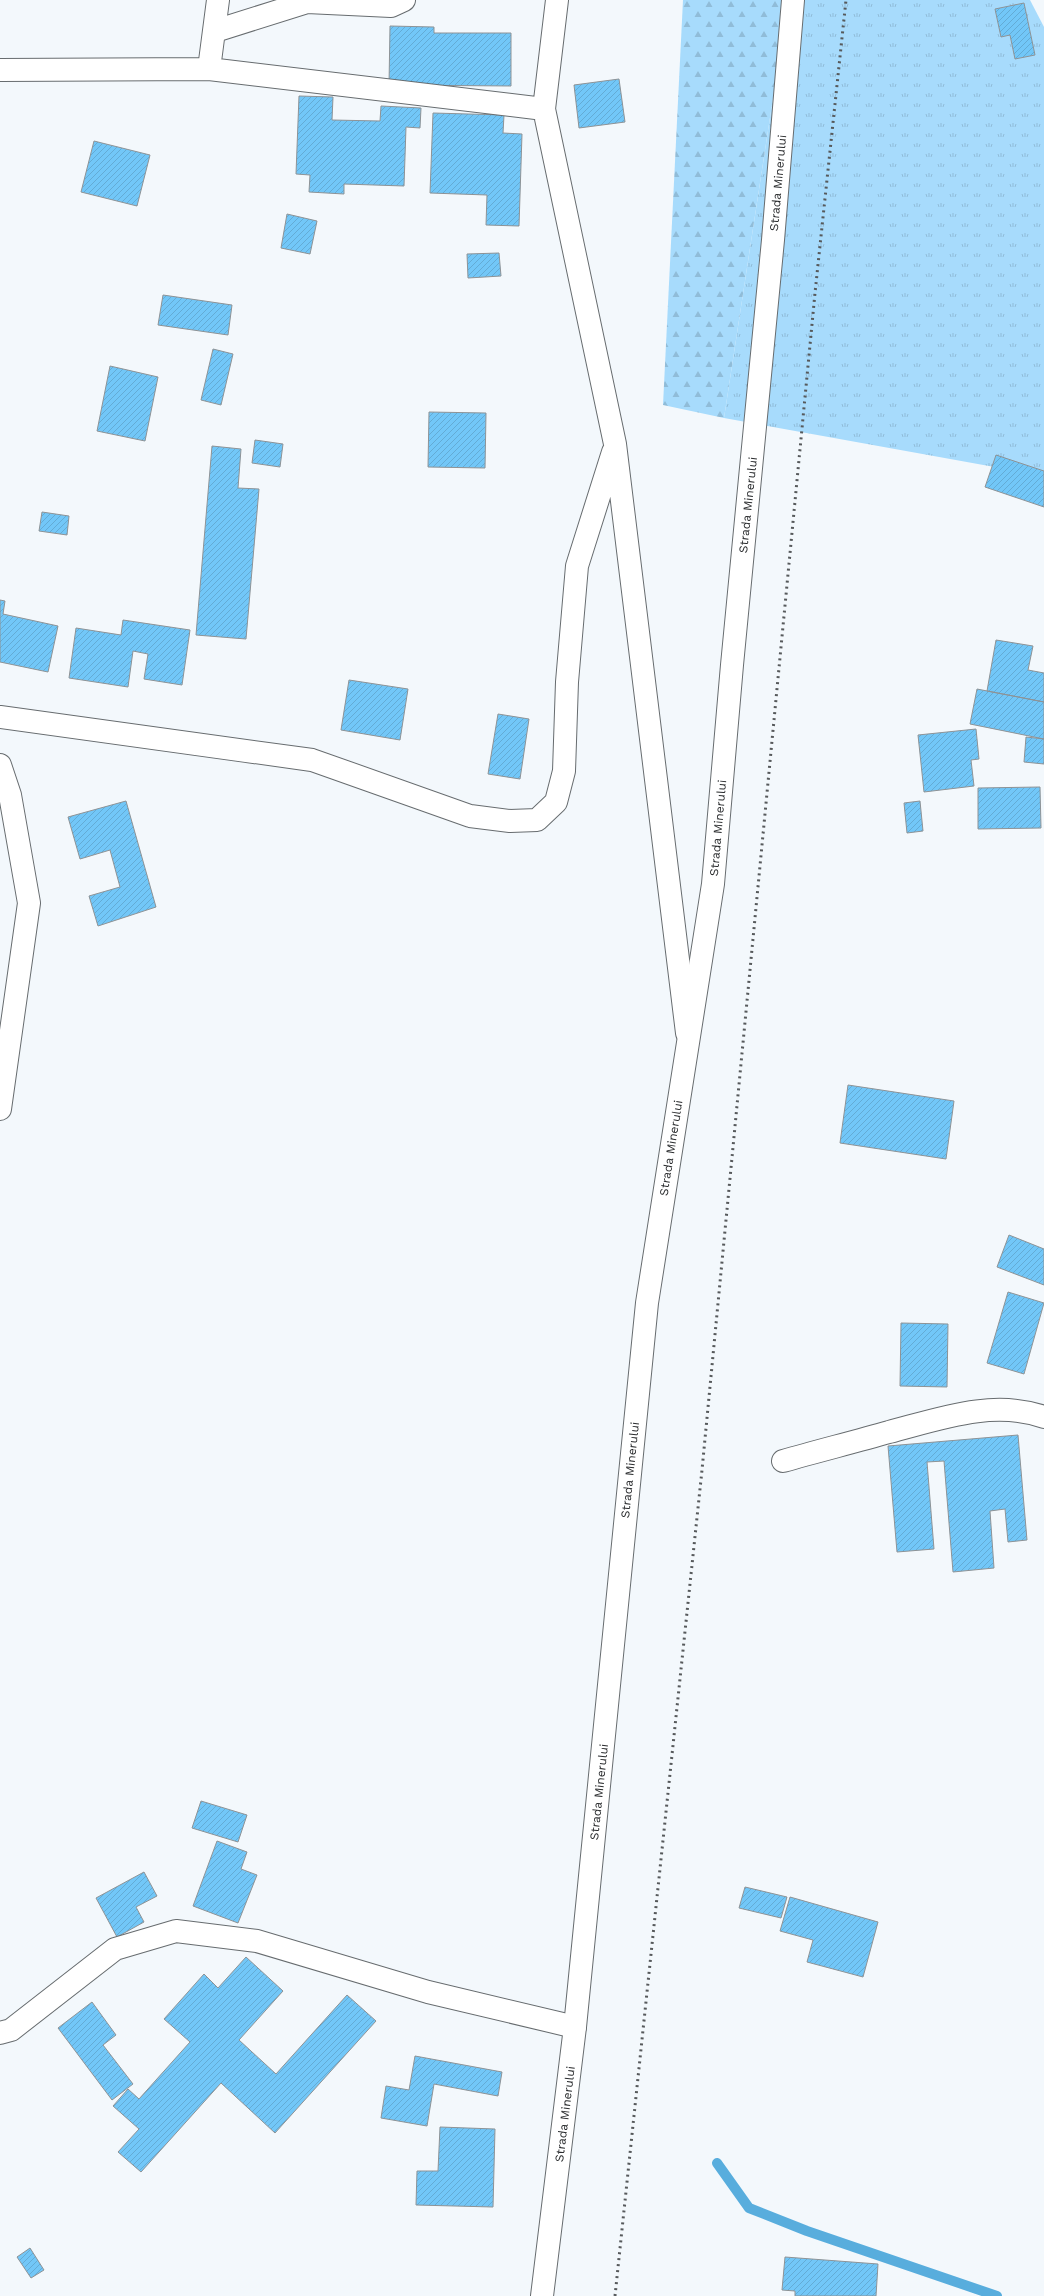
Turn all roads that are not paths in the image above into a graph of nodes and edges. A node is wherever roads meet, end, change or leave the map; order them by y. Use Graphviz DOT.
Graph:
graph roads {
  1 [pos="218,0"];
  2 [pos="404,0"];
  3 [pos="557,0"];
  4 [pos="793,0"];
  5 [pos="215,30"];
  6 [pos="210,69"];
  7 [pos="0,70"];
  8 [pos="544,109"];
  9 [pos="615,444"];
  10 [pos="0,717"];
  11 [pos="0,764"];
  12 [pos="688,1038"];
  13 [pos="0,1109"];
  14 [pos="1044,1417"];
  15 [pos="783,1461"];
  16 [pos="575,2026"];
  17 [pos="0,2033"];
  18 [pos="542,2296"];
  1 -- 5 [label="street"];
  2 -- 5 [label="street"];
  3 -- 8 [label="street"];
  4 -- 12 [label="street, Strada Minerului"];
  5 -- 6 [label="street"];
  6 -- 7 [label="street"];
  6 -- 8 [label="street"];
  8 -- 9 [label="street"];
  9 -- 10 [label="street"];
  9 -- 12 [label="street"];
  11 -- 13 [label="street"];
  12 -- 16 [label="street, Strada Minerului"];
  14 -- 15 [label="street"];
  16 -- 17 [label="street"];
  16 -- 18 [label="street, Strada Minerului"];
}
